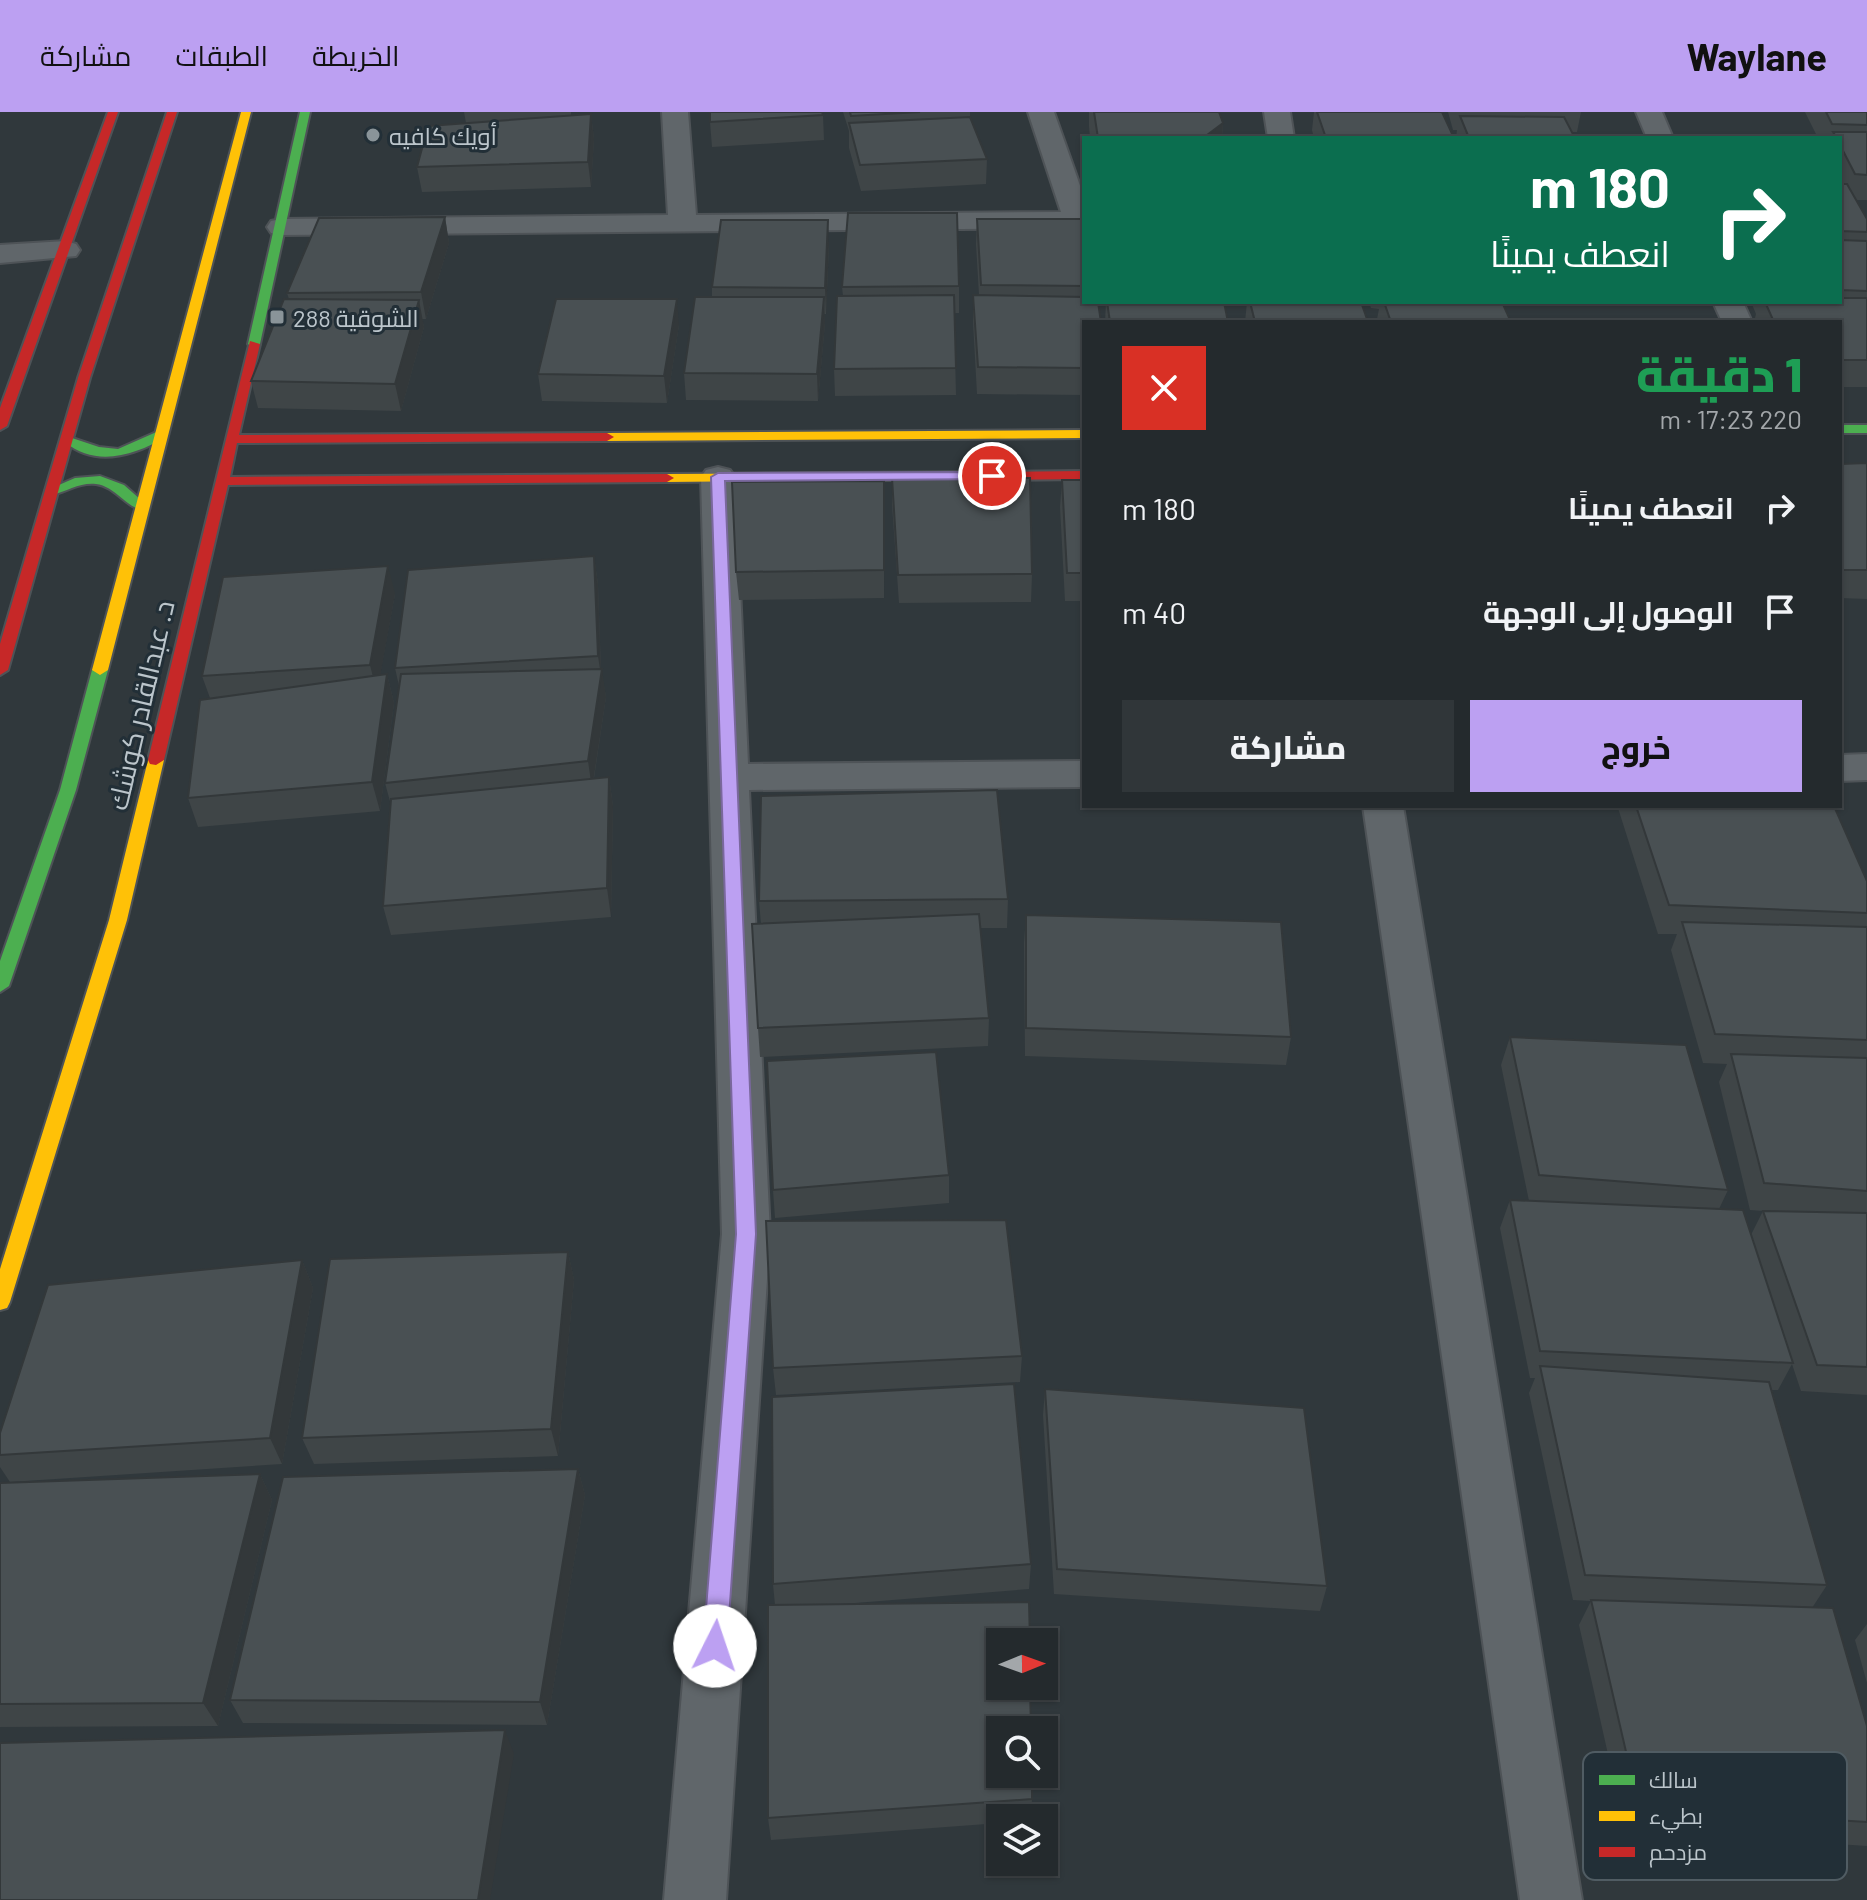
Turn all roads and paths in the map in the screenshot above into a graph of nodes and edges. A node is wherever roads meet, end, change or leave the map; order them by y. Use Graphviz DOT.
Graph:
graph roads {
  1 [pos="113,112"];
  2 [pos="172,112"];
  3 [pos="246,112"];
  4 [pos="305,112"];
  5 [pos="675,112"];
  6 [pos="1041,112"];
  7 [pos="1277,112"];
  8 [pos="1649,112"];
  9 [pos="1281,136"];
  10 [pos="1659,136"];
  11 [pos="1081,220"];
  12 [pos="683,223"];
  13 [pos="281,227"];
  14 [pos="66,250"];
  15 [pos="0,254"];
  16 [pos="0,426"];
  17 [pos="1842,429"];
  18 [pos="1867,429"];
  19 [pos="161,434"];
  20 [pos="1082,434"];
  21 [pos="66,439"];
  22 [pos="232,439"];
  23 [pos="1082,475"];
  24 [pos="718,477"];
  25 [pos="222,481"];
  26 [pos="52,491"];
  27 [pos="142,507"];
  28 [pos="0,670"];
  29 [pos="1867,767"];
  30 [pos="1842,768"];
  31 [pos="1082,774"];
  32 [pos="729,777"];
  33 [pos="1383,808"];
  34 [pos="0,986"];
  35 [pos="0,1302"];
  36 [pos="695,1900"];
  37 [pos="1551,1900"];
  1 -- 14 [label="main road"];
  2 -- 21 [label="main road"];
  3 -- 19 [label="main road, د. عبدالقادر كوشك"];
  4 -- 13 [label="main road, د. عبدالقادر كوشك"];
  5 -- 12 [label="street"];
  6 -- 11 [label="street"];
  7 -- 9 [label="street"];
  8 -- 10 [label="street"];
  11 -- 12 [label="street"];
  12 -- 13 [label="street"];
  13 -- 22 [label="main road, د. عبدالقادر كوشك"];
  14 -- 15 [label="street"];
  14 -- 16 [label="main road"];
  17 -- 18 [label="main road"];
  19 -- 21 [label="main road"];
  19 -- 27 [label="main road, د. عبدالقادر كوشك"];
  20 -- 22 [label="main road"];
  21 -- 26 [label="main road"];
  22 -- 25 [label="main road, د. عبدالقادر كوشك"];
  23 -- 24 [label="main road"];
  24 -- 25 [label="main road"];
  24 -- 32 [label="street"];
  25 -- 35 [label="main road, د. عبدالقادر كوشك"];
  26 -- 27 [label="main road"];
  26 -- 28 [label="main road"];
  27 -- 34 [label="main road, د. عبدالقادر كوشك"];
  29 -- 30 [label="street"];
  31 -- 32 [label="street"];
  32 -- 36 [label="street"];
  33 -- 37 [label="street"];
}
